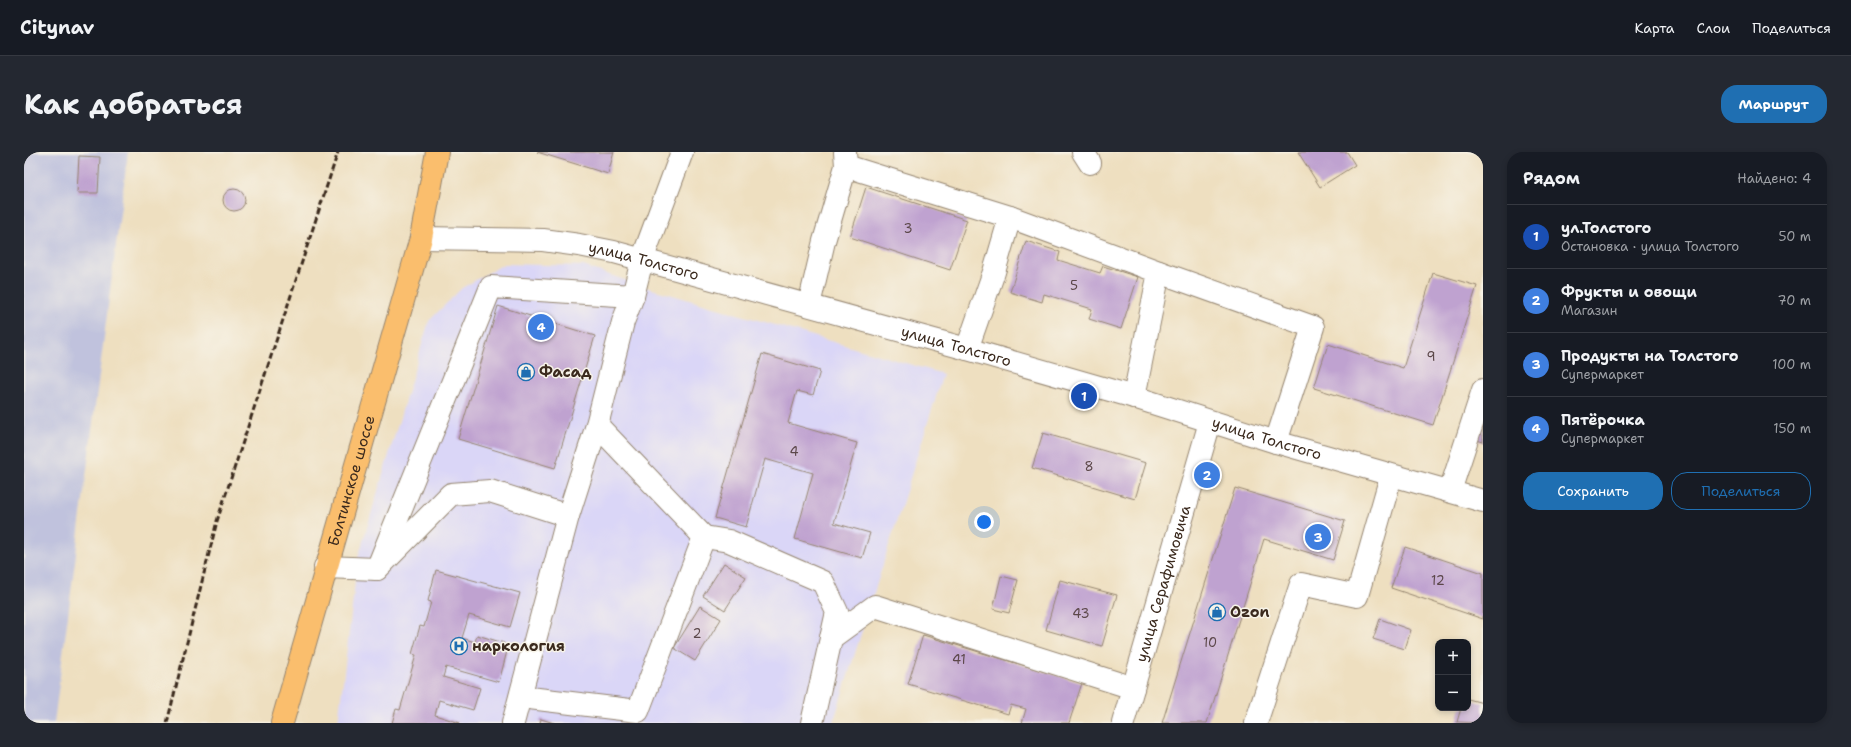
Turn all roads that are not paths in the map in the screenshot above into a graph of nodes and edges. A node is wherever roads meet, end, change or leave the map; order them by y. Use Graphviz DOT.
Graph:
graph roads {
  1 [pos="437,152"];
  2 [pos="682,152"];
  3 [pos="846,159"];
  4 [pos="1010,217"];
  5 [pos="420,238"];
  6 [pos="642,260"];
  7 [pos="1159,272"];
  8 [pos="633,296"];
  9 [pos="809,305"];
  10 [pos="967,349"];
  11 [pos="1483,390"];
  12 [pos="1134,397"];
  13 [pos="1210,422"];
  14 [pos="597,425"];
  15 [pos="1276,442"];
  16 [pos="1391,476"];
  17 [pos="1450,491"];
  18 [pos="1483,501"];
  19 [pos="568,516"];
  20 [pos="704,537"];
  21 [pos="325,567"];
  22 [pos="376,569"];
  23 [pos="831,638"];
  24 [pos="1133,688"];
  25 [pos="521,697"];
  26 [pos="282,723"];
  27 [pos="513,723"];
  28 [pos="812,723"];
  29 [pos="1123,723"];
  30 [pos="1256,723"];
  1 -- 5 [label="main road, Болтинское шоссе"];
  2 -- 6 [label="street"];
  3 -- 4 [label="street"];
  3 -- 9 [label="street"];
  4 -- 7 [label="street"];
  4 -- 10 [label="street"];
  5 -- 6 [label="street, улица Толстого"];
  5 -- 21 [label="main road, Болтинское шоссе"];
  6 -- 8 [label="street"];
  6 -- 9 [label="street, улица Толстого"];
  7 -- 12 [label="street"];
  7 -- 15 [label="street"];
  8 -- 14 [label="street"];
  8 -- 22 [label="street"];
  9 -- 10 [label="street, улица Толстого"];
  10 -- 12 [label="street, улица Толстого"];
  11 -- 17 [label="street"];
  12 -- 13 [label="street, улица Толстого"];
  13 -- 15 [label="street, улица Толстого"];
  13 -- 24 [label="street, улица Серафимовича"];
  14 -- 19 [label="street"];
  14 -- 20 [label="street"];
  15 -- 16 [label="street, улица Толстого"];
  16 -- 17 [label="street, улица Толстого"];
  16 -- 30 [label="street"];
  17 -- 18 [label="street, улица Толстого"];
  19 -- 22 [label="street"];
  19 -- 25 [label="street"];
  20 -- 23 [label="street"];
  20 -- 25 [label="street"];
  21 -- 22 [label="street"];
  21 -- 26 [label="main road, Болтинское шоссе"];
  23 -- 24 [label="street"];
  23 -- 28 [label="street"];
  24 -- 29 [label="street, улица Серафимовича"];
  25 -- 27 [label="street"];
}
